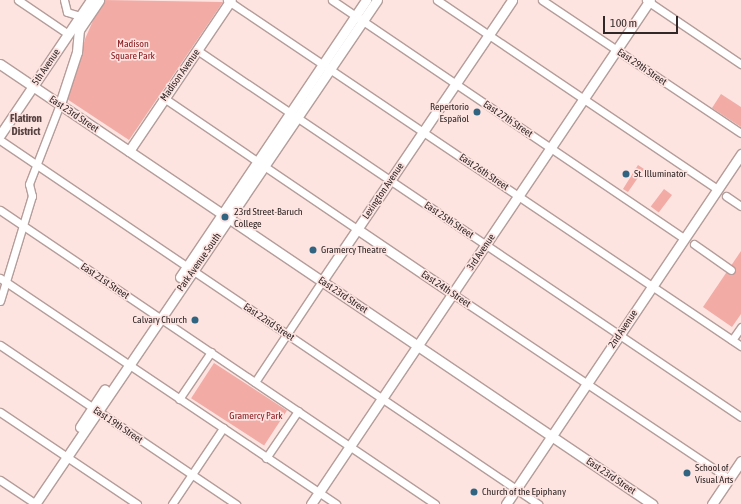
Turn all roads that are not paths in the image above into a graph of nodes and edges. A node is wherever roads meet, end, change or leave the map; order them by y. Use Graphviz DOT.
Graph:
graph roads {
  1 [pos="18,0"];
  2 [pos="64,0"];
  3 [pos="91,0"];
  4 [pos="99,0"];
  5 [pos="332,0"];
  6 [pos="366,0"];
  7 [pos="377,0"];
  8 [pos="437,0"];
  9 [pos="512,0"];
  10 [pos="542,0"];
  11 [pos="229,1"];
  12 [pos="648,1"];
  13 [pos="80,16"];
  14 [pos="359,18"];
  15 [pos="68,34"];
  16 [pos="488,35"];
  17 [pos="197,50"];
  18 [pos="616,50"];
  19 [pos="0,64"];
  20 [pos="741,64"];
  21 [pos="326,67"];
  22 [pos="456,83"];
  23 [pos="33,86"];
  24 [pos="164,98"];
  25 [pos="584,99"];
  26 [pos="60,104"];
  27 [pos="293,115"];
  28 [pos="423,132"];
  29 [pos="0,134"];
  30 [pos="741,134"];
  31 [pos="0,140"];
  32 [pos="551,147"];
  33 [pos="129,151"];
  34 [pos="741,154"];
  35 [pos="36,164"];
  36 [pos="261,165"];
  37 [pos="390,180"];
  38 [pos="717,188"];
  39 [pos="518,196"];
  40 [pos="726,196"];
  41 [pos="741,206"];
  42 [pos="0,210"];
  43 [pos="226,216"];
  44 [pos="23,225"];
  45 [pos="357,229"];
  46 [pos="684,238"];
  47 [pos="694,244"];
  48 [pos="486,245"];
  49 [pos="190,269"];
  50 [pos="731,270"];
  51 [pos="3,280"];
  52 [pos="322,281"];
  53 [pos="652,287"];
  54 [pos="453,294"];
  55 [pos="0,300"];
  56 [pos="158,316"];
  57 [pos="741,327"];
  58 [pos="286,333"];
  59 [pos="620,335"];
  60 [pos="732,340"];
  61 [pos="0,345"];
  62 [pos="418,346"];
  63 [pos="741,346"];
  64 [pos="211,352"];
  65 [pos="126,363"];
  66 [pos="255,382"];
  67 [pos="586,384"];
  68 [pos="382,398"];
  69 [pos="179,399"];
  70 [pos="95,409"];
  71 [pos="298,411"];
  72 [pos="0,412"];
  73 [pos="741,417"];
  74 [pos="223,428"];
  75 [pos="551,436"];
  76 [pos="350,446"];
  77 [pos="64,455"];
  78 [pos="266,458"];
  79 [pos="741,461"];
  80 [pos="192,474"];
  81 [pos="729,479"];
  82 [pos="0,480"];
  83 [pos="516,489"];
  84 [pos="319,493"];
  85 [pos="33,503"];
  86 [pos="137,504"];
  87 [pos="172,504"];
  88 [pos="236,504"];
  89 [pos="311,504"];
  90 [pos="336,504"];
  91 [pos="435,504"];
  92 [pos="506,504"];
  93 [pos="538,504"];
  94 [pos="652,504"];
  95 [pos="712,504"];
  1 -- 15 [label="street"];
  2 -- 13 [label="street"];
  3 -- 13 [label="main road, 5th Avenue"];
  4 -- 26 [label="main road"];
  5 -- 14 [label="street, East 27th Street"];
  6 -- 14 [label="main road, Park Avenue South"];
  7 -- 14 [label="main road, Park Avenue South"];
  8 -- 16 [label="street"];
  9 -- 16 [label="main road, Lexington Avenue"];
  10 -- 18 [label="street, East 29th Street"];
  11 -- 17 [label="main road, Madison Avenue"];
  11 -- 21 [label="street, East 26th Street"];
  12 -- 18 [label="main road, 3rd Avenue"];
  12 -- 20 [label="street"];
  13 -- 15 [label="main road, 5th Avenue"];
  14 -- 21 [label="main road, Park Avenue South"];
  14 -- 22 [label="street, East 27th Street"];
  15 -- 23 [label="main road, 5th Avenue"];
  16 -- 22 [label="main road, Lexington Avenue"];
  16 -- 25 [label="street"];
  17 -- 24 [label="main road, Madison Avenue"];
  17 -- 27 [label="street, East 25th Street"];
  18 -- 25 [label="main road, 3rd Avenue"];
  18 -- 30 [label="street, East 29th Street"];
  19 -- 23 [label="main road, East 23rd Street"];
  21 -- 27 [label="main road, Park Avenue South"];
  21 -- 28 [label="street, East 26th Street"];
  22 -- 28 [label="main road, Lexington Avenue"];
  22 -- 32 [label="street, East 27th Street"];
  23 -- 26 [label="main road, East 23rd Street"];
  23 -- 29 [label="main road, 5th Avenue"];
  24 -- 33 [label="main road, Madison Avenue"];
  24 -- 36 [label="street, East 24th Street"];
  25 -- 32 [label="main road, 3rd Avenue"];
  25 -- 38 [label="street"];
  26 -- 33 [label="main road, East 23rd Street"];
  26 -- 35 [label="street"];
  27 -- 36 [label="main road, Park Avenue South"];
  27 -- 37 [label="street, East 25th Street"];
  28 -- 37 [label="main road, Lexington Avenue"];
  28 -- 39 [label="street, East 26th Street"];
  31 -- 35 [label="street, East 22nd Street"];
  32 -- 39 [label="main road, 3rd Avenue"];
  32 -- 46 [label="street, East 27th Street"];
  33 -- 43 [label="main road, East 23rd Street"];
  34 -- 38 [label="main road, 2nd Avenue"];
  35 -- 44 [label="street"];
  35 -- 49 [label="street, East 22nd Street"];
  36 -- 43 [label="main road, Park Avenue South"];
  36 -- 45 [label="street, East 24th Street"];
  37 -- 45 [label="main road, Lexington Avenue"];
  37 -- 48 [label="street, East 25th Street"];
  38 -- 46 [label="main road, 2nd Avenue"];
  39 -- 48 [label="main road, 3rd Avenue"];
  39 -- 53 [label="street, East 26th Street"];
  40 -- 41 [label="street"];
  42 -- 44 [label="street, East 21st Street"];
  43 -- 49 [label="main road, Park Avenue South"];
  43 -- 52 [label="main road, East 23rd Street"];
  44 -- 51 [label="street"];
  44 -- 56 [label="street, East 21st Street"];
  45 -- 52 [label="main road, Lexington Avenue"];
  45 -- 54 [label="main road, East 24th Street"];
  46 -- 53 [label="main road, 2nd Avenue"];
  47 -- 50 [label="street"];
  48 -- 54 [label="main road, 3rd Avenue"];
  48 -- 59 [label="street, East 25th Street"];
  49 -- 56 [label="main road, Park Avenue South"];
  49 -- 58 [label="street, East 22nd Street"];
  51 -- 55 [label="street"];
  51 -- 65 [label="street"];
  52 -- 58 [label="street, Lexington Avenue"];
  52 -- 62 [label="main road, East 23rd Street"];
  53 -- 59 [label="main road, 2nd Avenue"];
  53 -- 60 [label="street, East 26th Street"];
  54 -- 62 [label="main road, 3rd Avenue"];
  54 -- 67 [label="street, East 24th Street"];
  56 -- 64 [label="street, East 21st Street"];
  56 -- 65 [label="main road, Park Avenue South"];
  57 -- 60 [label="street"];
  58 -- 66 [label="street, Lexington Avenue"];
  58 -- 68 [label="street, East 22nd Street"];
  59 -- 67 [label="main road, 2nd Avenue"];
  59 -- 73 [label="street, East 25th Street"];
  60 -- 63 [label="street, East 26th Street"];
  61 -- 70 [label="street, East 19th Street"];
  62 -- 68 [label="main road, 3rd Avenue"];
  62 -- 75 [label="main road, East 23rd Street"];
  64 -- 66 [label="street, East 21st Street"];
  64 -- 69 [label="street"];
  65 -- 69 [label="street"];
  65 -- 70 [label="main road, Park Avenue South"];
  66 -- 71 [label="street, East 21st Street"];
  67 -- 75 [label="main road, 2nd Avenue"];
  67 -- 81 [label="street, East 24th Street"];
  68 -- 76 [label="main road, 3rd Avenue"];
  68 -- 83 [label="street, East 22nd Street"];
  69 -- 74 [label="street"];
  70 -- 77 [label="main road, Park Avenue South"];
  70 -- 80 [label="street, East 19th Street"];
  71 -- 76 [label="street, East 21st Street"];
  71 -- 78 [label="street"];
  72 -- 77 [label="street"];
  74 -- 78 [label="street"];
  74 -- 80 [label="street"];
  75 -- 83 [label="main road, 2nd Avenue"];
  75 -- 94 [label="main road, East 23rd Street"];
  76 -- 84 [label="main road, 3rd Avenue"];
  76 -- 91 [label="street"];
  77 -- 85 [label="main road, Park Avenue South"];
  77 -- 86 [label="street"];
  78 -- 84 [label="street"];
  79 -- 81 [label="main road"];
  80 -- 87 [label="street"];
  80 -- 88 [label="street, East 19th Street"];
  81 -- 95 [label="main road"];
  82 -- 85 [label="street"];
  83 -- 92 [label="main road, 2nd Avenue"];
  83 -- 93 [label="street, East 22nd Street"];
  84 -- 89 [label="main road, 3rd Avenue"];
  84 -- 90 [label="street"];
}
